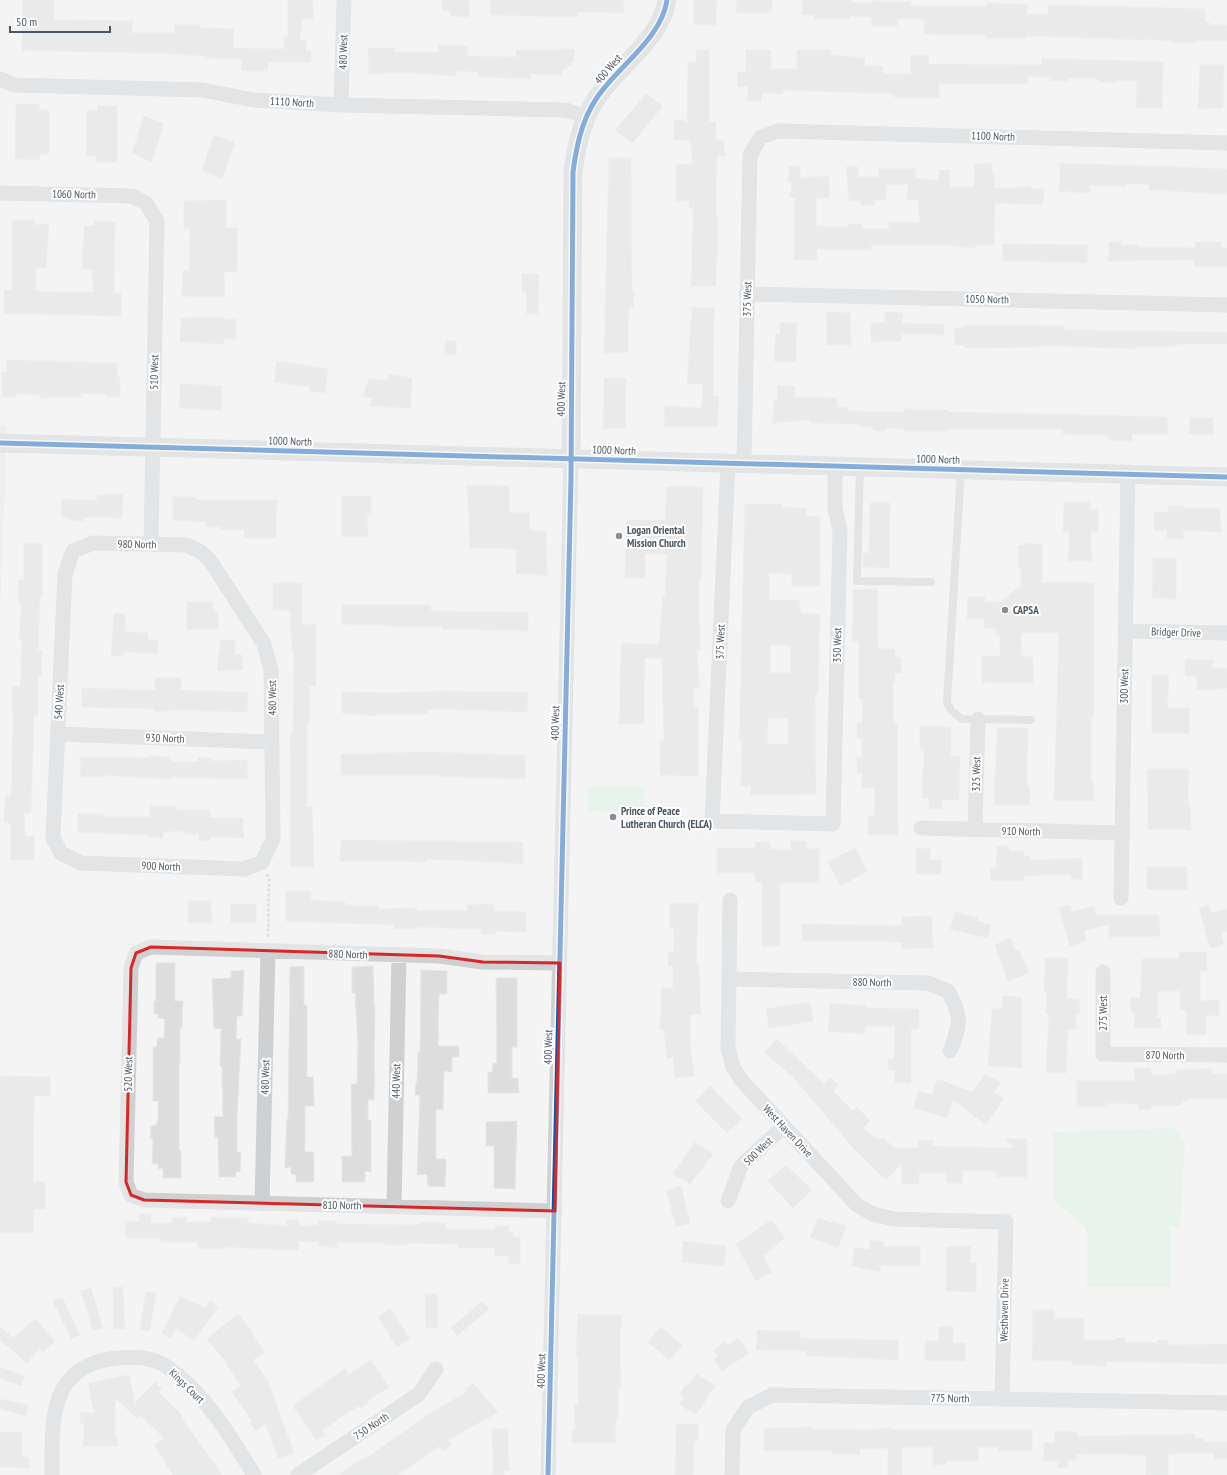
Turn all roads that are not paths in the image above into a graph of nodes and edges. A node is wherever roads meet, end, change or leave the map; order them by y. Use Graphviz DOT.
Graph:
graph roads {
  1 [pos="344,0"];
  2 [pos="666,0"];
  3 [pos="0,79"];
  4 [pos="341,105"];
  5 [pos="586,117"];
  6 [pos="761,137"];
  7 [pos="1227,143"];
  8 [pos="0,193"];
  9 [pos="146,202"];
  10 [pos="746,294"];
  11 [pos="1227,305"];
  12 [pos="0,443"];
  13 [pos="152,447"];
  14 [pos="571,459"];
  15 [pos="736,463"];
  16 [pos="835,466"];
  17 [pos="860,466"];
  18 [pos="961,469"];
  19 [pos="1128,474"];
  20 [pos="1227,477"];
  21 [pos="151,544"];
  22 [pos="73,551"];
  23 [pos="200,552"];
  24 [pos="931,582"];
  25 [pos="1125,631"];
  26 [pos="1227,633"];
  27 [pos="978,719"];
  28 [pos="1031,720"];
  29 [pos="58,734"];
  30 [pos="272,742"];
  31 [pos="833,824"];
  32 [pos="921,828"];
  33 [pos="976,829"];
  34 [pos="1122,833"];
  35 [pos="61,853"];
  36 [pos="263,865"];
  37 [pos="1121,898"];
  38 [pos="730,900"];
  39 [pos="268,951"];
  40 [pos="136,953"];
  41 [pos="399,955"];
  42 [pos="560,963"];
  43 [pos="1104,972"];
  44 [pos="730,979"];
  45 [pos="950,1050"];
  46 [pos="1104,1054"];
  47 [pos="1227,1056"];
  48 [pos="784,1126"];
  49 [pos="131,1195"];
  50 [pos="728,1201"];
  51 [pos="262,1204"];
  52 [pos="394,1207"];
  53 [pos="555,1211"];
  54 [pos="1006,1222"];
  55 [pos="436,1369"];
  56 [pos="1002,1398"];
  57 [pos="1227,1403"];
  58 [pos="52,1475"];
  59 [pos="254,1475"];
  60 [pos="298,1475"];
  61 [pos="548,1475"];
  62 [pos="732,1475"];
  1 -- 4 [label="street, 480 West"];
  2 -- 5 [label="street, 400 West"];
  3 -- 4 [label="street, 1110 North"];
  4 -- 5 [label="street, 1110 North"];
  5 -- 14 [label="street, 400 West"];
  6 -- 7 [label="street, 1100 North"];
  6 -- 10 [label="street, 375 West"];
  8 -- 9 [label="street, 1060 North"];
  9 -- 13 [label="street, 510 West"];
  10 -- 11 [label="street, 1050 North"];
  10 -- 15 [label="street, 375 West"];
  12 -- 13 [label="street, 1000 North"];
  13 -- 14 [label="street, 1000 North"];
  13 -- 21 [label="street, 510 West"];
  14 -- 15 [label="street, 1000 North"];
  14 -- 42 [label="street, 400 West"];
  15 -- 16 [label="street, 1000 North"];
  15 -- 31 [label="street, 375 West"];
  16 -- 17 [label="street, 1000 North"];
  16 -- 31 [label="street, 350 West"];
  17 -- 18 [label="street, 1000 North"];
  17 -- 24 [label="lane"];
  18 -- 19 [label="street, 1000 North"];
  18 -- 27 [label="lane"];
  19 -- 20 [label="street, 1000 North"];
  19 -- 25 [label="street, 300 West"];
  21 -- 22 [label="street, 980 North"];
  21 -- 23 [label="street, 980 North"];
  22 -- 29 [label="street, 540 West"];
  23 -- 30 [label="street, 480 West"];
  25 -- 26 [label="street, Bridger Drive"];
  25 -- 34 [label="street, 300 West"];
  27 -- 28 [label="lane"];
  27 -- 33 [label="street, 325 West"];
  29 -- 30 [label="street, 930 North"];
  29 -- 35 [label="street, 540 West"];
  30 -- 36 [label="street, 480 West"];
  32 -- 33 [label="street, 910 North"];
  33 -- 34 [label="street, 910 North"];
  34 -- 37 [label="street, 300 West"];
  35 -- 36 [label="street, 900 North"];
  38 -- 44 [label="street, West Haven Drive"];
  39 -- 40 [label="street, 880 North"];
  39 -- 41 [label="street, 880 North"];
  39 -- 51 [label="street, 480 West"];
  40 -- 49 [label="street, 520 West"];
  41 -- 42 [label="street, 880 North"];
  41 -- 52 [label="street, 440 West"];
  42 -- 53 [label="street, 400 West"];
  43 -- 46 [label="street, 275 West"];
  44 -- 45 [label="street, 880 North"];
  44 -- 48 [label="street, West Haven Drive"];
  46 -- 47 [label="street, 870 North"];
  48 -- 50 [label="street, 500 West"];
  48 -- 54 [label="street, West Haven Drive"];
  49 -- 51 [label="street, 810 North"];
  51 -- 52 [label="street, 810 North"];
  52 -- 53 [label="street, 810 North"];
  53 -- 61 [label="street, 400 West"];
  54 -- 56 [label="street, Westhaven Drive"];
  55 -- 60 [label="street, 750 North"];
  56 -- 57 [label="street, 775 North"];
  56 -- 62 [label="street, 775 North"];
  58 -- 59 [label="street, Kings Court"];
}
